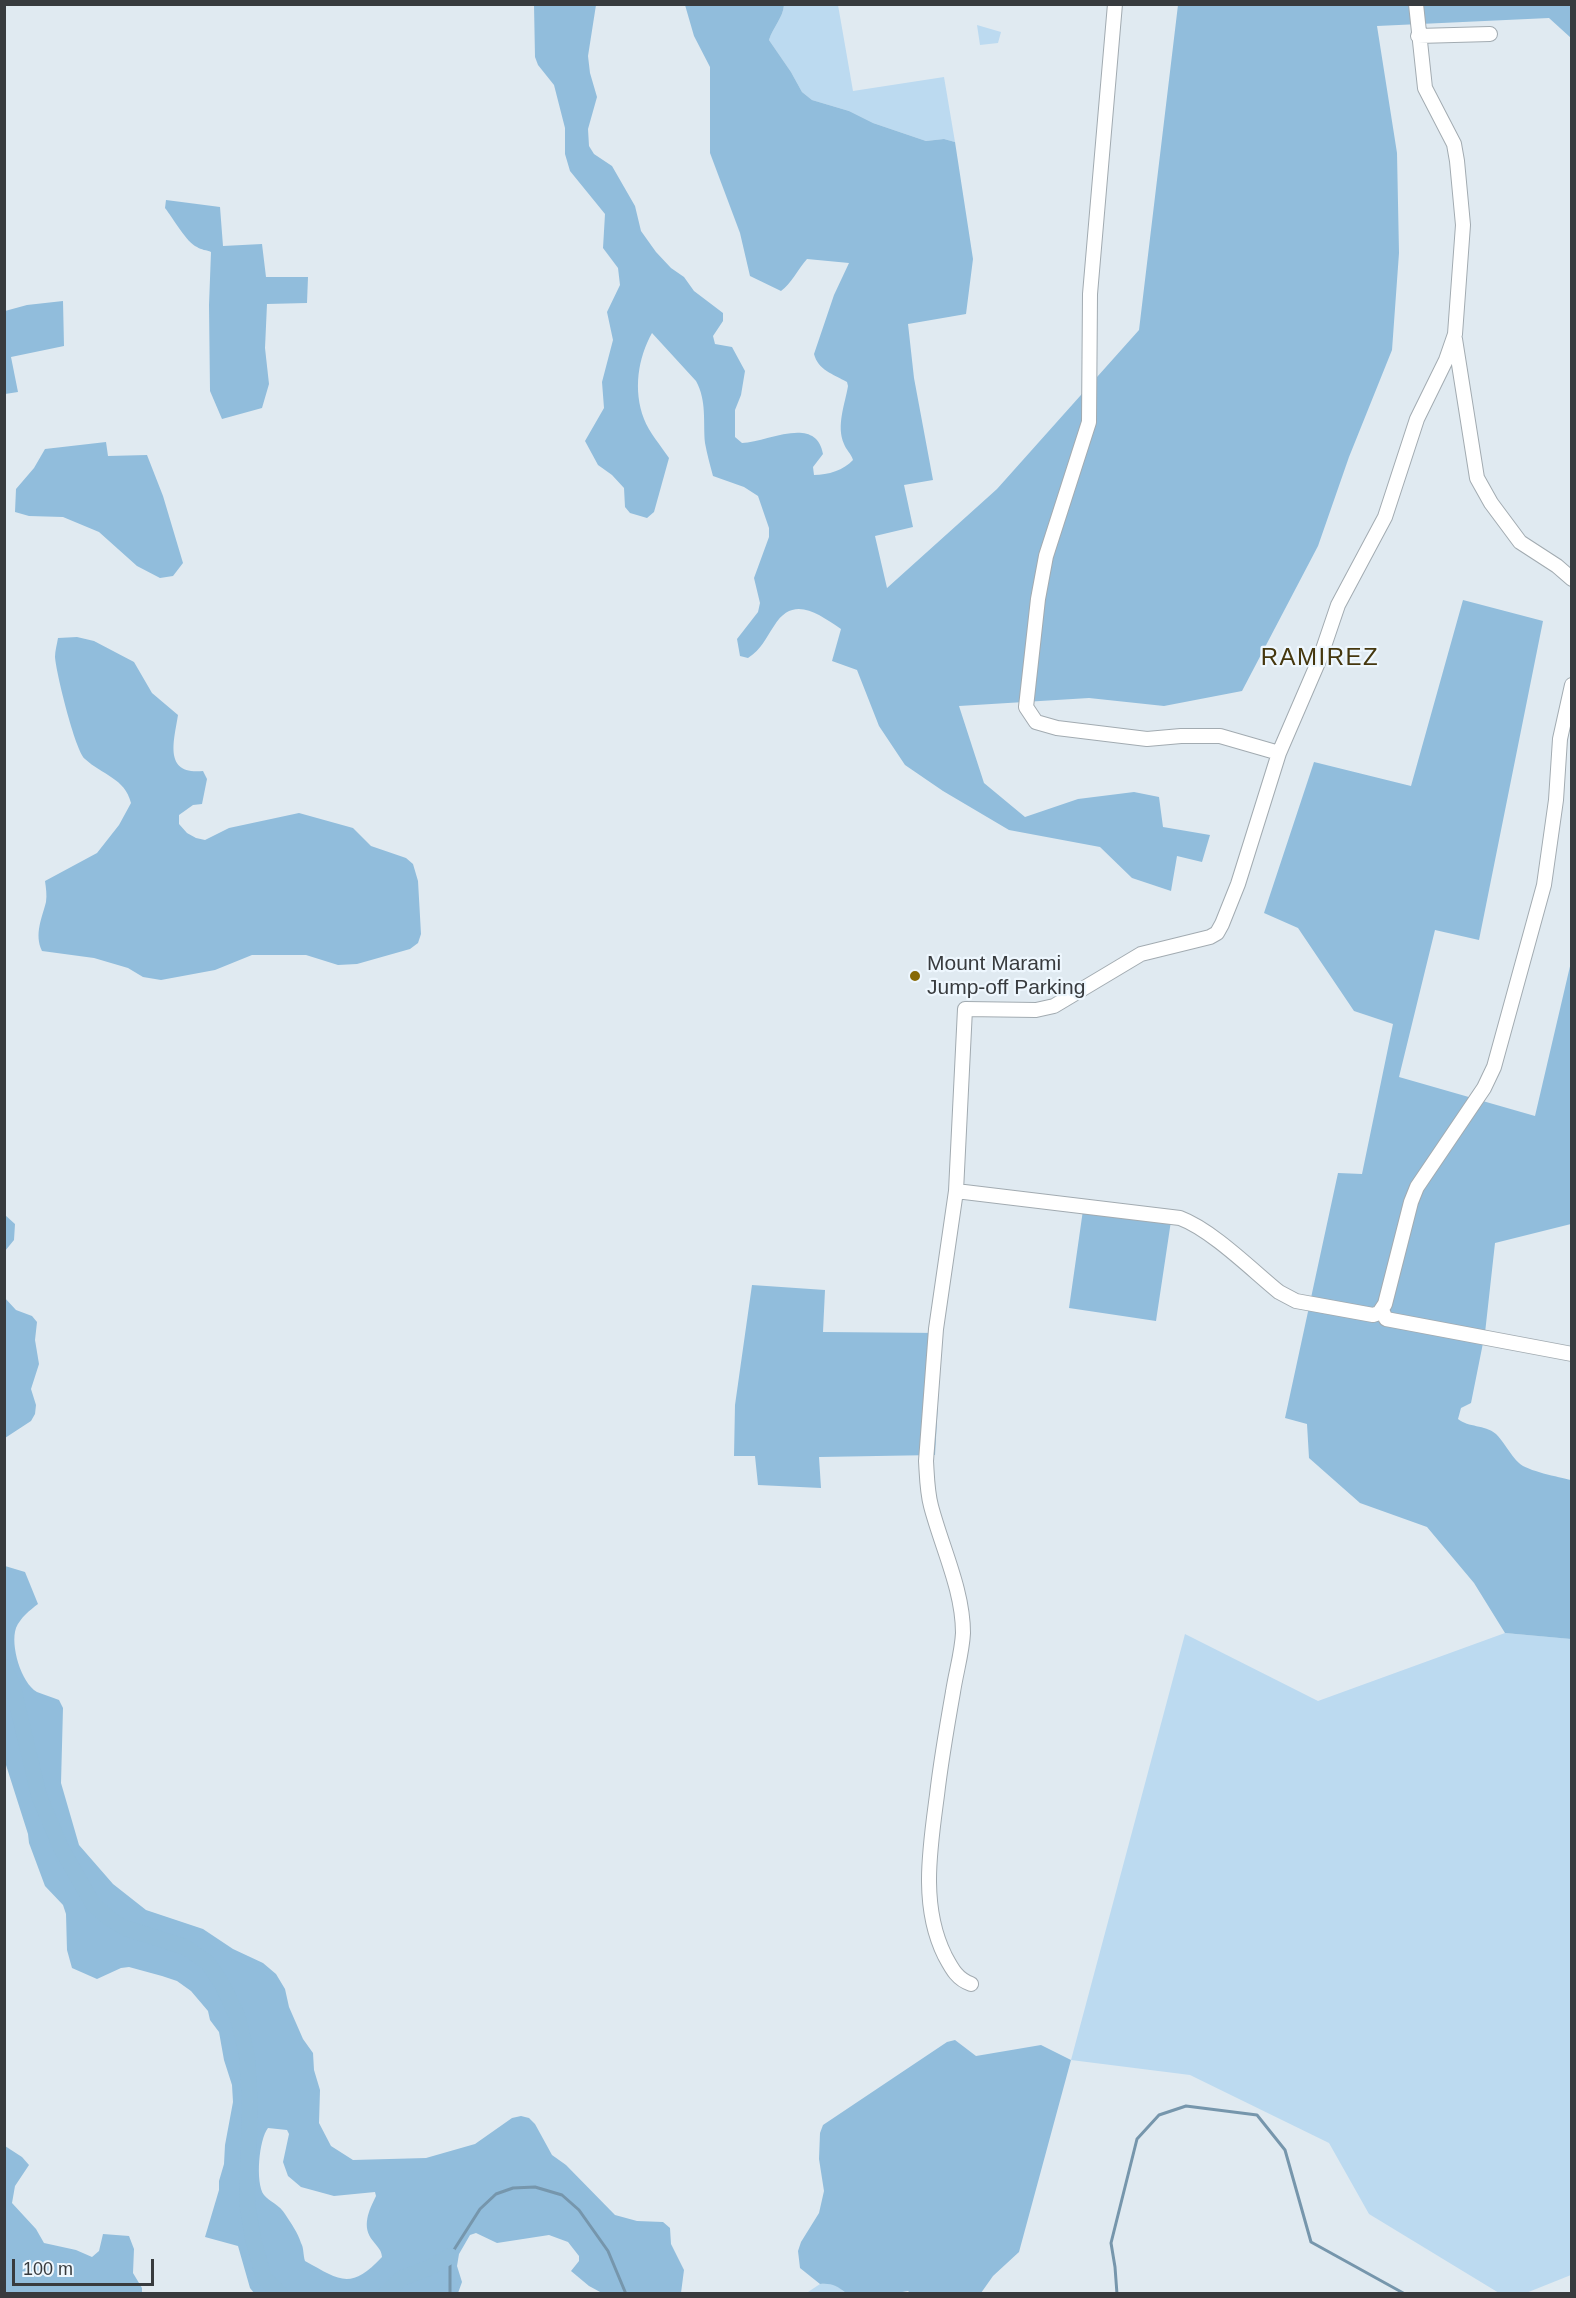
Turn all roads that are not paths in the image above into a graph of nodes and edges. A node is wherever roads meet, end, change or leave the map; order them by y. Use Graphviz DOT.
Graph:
graph roads {
  1 [pos="1115,4"];
  2 [pos="1416,4"];
  3 [pos="1490,34"];
  4 [pos="1418,36"];
  5 [pos="1455,334"];
  6 [pos="1572,579"];
  7 [pos="1572,685"];
  8 [pos="1279,753"];
  9 [pos="956,1191"];
  10 [pos="1382,1310"];
  11 [pos="1572,1354"];
  12 [pos="971,1984"];
  1 -- 8 [label="street"];
  2 -- 4 [label="street"];
  3 -- 4 [label="street"];
  4 -- 5 [label="street"];
  5 -- 6 [label="street"];
  5 -- 8 [label="street"];
  7 -- 10 [label="street"];
  8 -- 9 [label="street"];
  9 -- 10 [label="street"];
  9 -- 12 [label="street"];
  10 -- 11 [label="street"];
}
